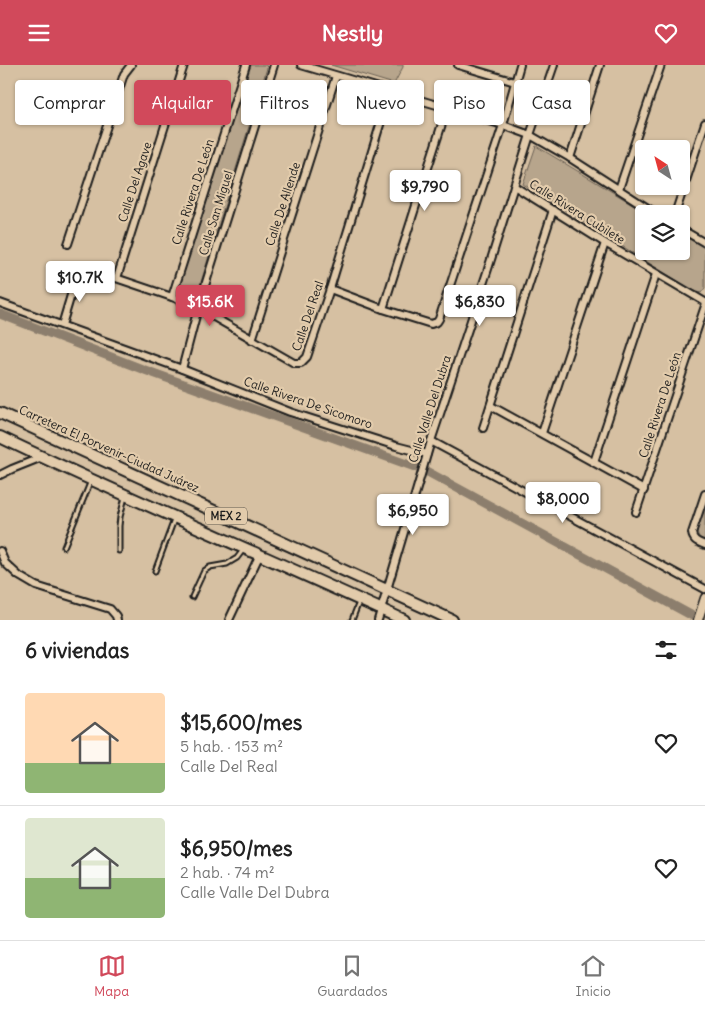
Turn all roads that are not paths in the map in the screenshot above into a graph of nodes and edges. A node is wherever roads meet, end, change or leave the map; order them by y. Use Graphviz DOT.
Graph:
graph roads {
  1 [pos="132,65"];
  2 [pos="184,65"];
  3 [pos="246,65"];
  4 [pos="274,65"];
  5 [pos="301,65"];
  6 [pos="458,65"];
  7 [pos="520,65"];
  8 [pos="554,65"];
  9 [pos="600,65"];
  10 [pos="662,65"];
  11 [pos="336,76"];
  12 [pos="350,80"];
  13 [pos="515,80"];
  14 [pos="514,82"];
  15 [pos="504,118"];
  16 [pos="705,123"];
  17 [pos="380,125"];
  18 [pos="442,125"];
  19 [pos="502,125"];
  20 [pos="530,135"];
  21 [pos="570,159"];
  22 [pos="514,186"];
  23 [pos="619,189"];
  24 [pos="643,205"];
  25 [pos="678,205"];
  26 [pos="553,210"];
  27 [pos="690,234"];
  28 [pos="605,243"];
  29 [pos="705,243"];
  30 [pos="68,244"];
  31 [pos="101,273"];
  32 [pos="656,274"];
  33 [pos="77,275"];
  34 [pos="117,277"];
  35 [pos="330,289"];
  36 [pos="172,297"];
  37 [pos="0,303"];
  38 [pos="705,304"];
  39 [pos="198,308"];
  40 [pos="382,309"];
  41 [pos="62,325"];
  42 [pos="252,339"];
  43 [pos="182,369"];
  44 [pos="491,406"];
  45 [pos="0,413"];
  46 [pos="484,428"];
  47 [pos="542,433"];
  48 [pos="0,437"];
  49 [pos="431,441"];
  50 [pos="42,457"];
  51 [pos="426,457"];
  52 [pos="594,462"];
  53 [pos="0,475"];
  54 [pos="92,479"];
  55 [pos="644,490"];
  56 [pos="705,494"];
  57 [pos="126,495"];
  58 [pos="636,512"];
  59 [pos="175,517"];
  60 [pos="705,545"];
  61 [pos="64,547"];
  62 [pos="245,548"];
  63 [pos="0,551"];
  64 [pos="119,551"];
  65 [pos="260,554"];
  66 [pos="155,571"];
  67 [pos="386,589"];
  68 [pos="705,589"];
  69 [pos="192,597"];
  70 [pos="705,598"];
  71 [pos="360,600"];
  72 [pos="381,609"];
  73 [pos="117,620"];
  74 [pos="229,620"];
  75 [pos="352,620"];
  76 [pos="378,620"];
  77 [pos="404,620"];
  78 [pos="452,620"];
  79 [pos="698,620"];
  1 -- 30 [label="street"];
  2 -- 34 [label="street, Calle Del Agave"];
  3 -- 36 [label="street, Calle Rivera De León"];
  4 -- 39 [label="street, Calle San Miguel"];
  5 -- 11 [label="street"];
  6 -- 14 [label="street"];
  7 -- 13 [label="street"];
  8 -- 20 [label="street, Calle Valle Del Dubra"];
  9 -- 21 [label="street"];
  10 -- 23 [label="street"];
  11 -- 12 [label="street"];
  11 -- 42 [label="street, Calle De Allende"];
  14 -- 15 [label="street"];
  16 -- 25 [label="street"];
  17 -- 35 [label="street, Calle Del Real"];
  18 -- 40 [label="street"];
  19 -- 20 [label="street"];
  19 -- 40 [label="street"];
  20 -- 21 [label="street"];
  20 -- 22 [label="street, Calle Valle Del Dubra"];
  21 -- 23 [label="street"];
  22 -- 26 [label="street, Calle Rivera Cubilete"];
  22 -- 49 [label="street, Calle Valle Del Dubra"];
  23 -- 24 [label="street"];
  26 -- 28 [label="street, Calle Rivera Cubilete"];
  26 -- 44 [label="street"];
  27 -- 29 [label="street"];
  28 -- 32 [label="street, Calle Rivera Cubilete"];
  28 -- 47 [label="street"];
  31 -- 34 [label="street, Calle Del Real"];
  32 -- 38 [label="street, Calle Rivera Cubilete"];
  32 -- 52 [label="street"];
  33 -- 41 [label="street"];
  34 -- 36 [label="street, Calle Del Real"];
  35 -- 40 [label="street"];
  35 -- 42 [label="street, Calle Del Real"];
  36 -- 39 [label="street, Calle Del Real"];
  37 -- 41 [label="street, Calle Rivera De Sicomoro"];
  38 -- 55 [label="street, Calle Rivera De León"];
  39 -- 42 [label="street, Calle Del Real"];
  39 -- 43 [label="street, Calle San Miguel"];
  41 -- 43 [label="street, Calle Rivera De Sicomoro"];
  43 -- 51 [label="street, Calle Rivera De Sicomoro"];
  44 -- 46 [label="street"];
  44 -- 47 [label="street"];
  45 -- 67 [label="main road, Carretera El Porvenir-Ciudad Juárez / MEX 2"];
  47 -- 52 [label="street"];
  48 -- 50 [label="main road, MEX 2"];
  49 -- 51 [label="street, Calle Valle Del Dubra"];
  49 -- 68 [label="street"];
  50 -- 53 [label="street"];
  50 -- 54 [label="main road, MEX 2"];
  51 -- 67 [label="street, Calle Valle Del Dubra"];
  52 -- 55 [label="street"];
  54 -- 57 [label="main road, MEX 2"];
  54 -- 61 [label="lane"];
  55 -- 58 [label="street, Calle Rivera De León"];
  56 -- 60 [label="street"];
  57 -- 59 [label="main road, MEX 2"];
  57 -- 64 [label="lane"];
  59 -- 62 [label="main road, MEX 2"];
  59 -- 66 [label="lane"];
  62 -- 65 [label="main road, MEX 2"];
  62 -- 69 [label="lane"];
  63 -- 73 [label="street"];
  65 -- 71 [label="main road, MEX 2"];
  65 -- 74 [label="street"];
  67 -- 72 [label="street, Calle Valle Del Dubra"];
  67 -- 78 [label="main road, Carretera El Porvenir-Ciudad Juárez / MEX 2"];
  70 -- 79 [label="street"];
  71 -- 72 [label="main road, MEX 2"];
  71 -- 75 [label="lane"];
  72 -- 76 [label="street, Calle Valle Del Dubra"];
  72 -- 77 [label="main road, MEX 2"];
}
